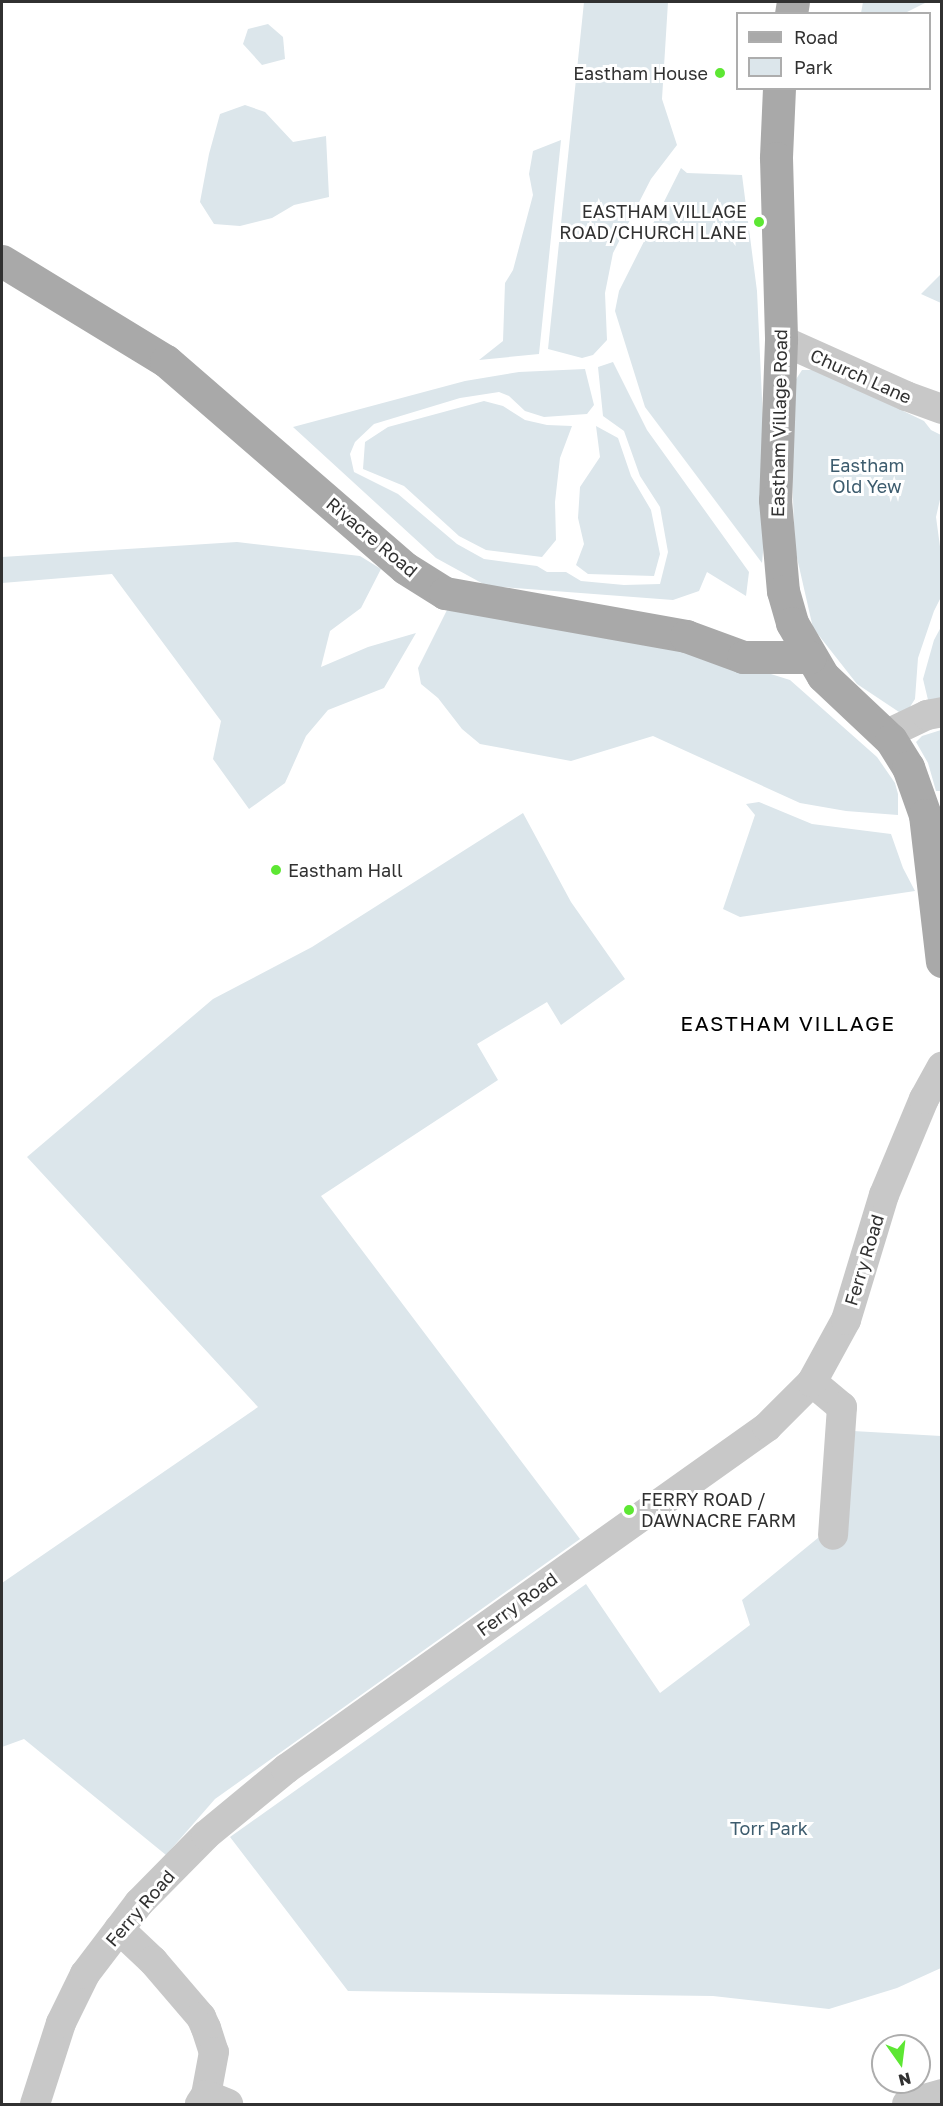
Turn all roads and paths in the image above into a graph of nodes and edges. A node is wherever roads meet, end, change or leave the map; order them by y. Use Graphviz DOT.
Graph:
graph roads {
  1 [pos="779,90"];
  2 [pos="2,261"];
  3 [pos="781,340"];
  4 [pos="942,409"];
  5 [pos="810,657"];
  6 [pos="942,712"];
  7 [pos="885,735"];
  8 [pos="936,843"];
  9 [pos="942,961"];
  10 [pos="942,1067"];
  11 [pos="812,1382"];
  12 [pos="834,1534"];
  13 [pos="119,1929"];
  14 [pos="942,2094"];
  15 [pos="212,2101"];
  16 [pos="35,2104"];
  17 [pos="907,2104"];
  1 -- 3 [label="main road, Eastham Village Road"];
  2 -- 5 [label="main road, Rivacre Road"];
  3 -- 4 [label="street, Church Lane"];
  3 -- 5 [label="main road, Eastham Village Road"];
  5 -- 7 [label="main road, Eastham Village Road"];
  6 -- 7 [label="street"];
  7 -- 8 [label="main road, Eastham Village Road"];
  8 -- 9 [label="main road, Eastham Village Road"];
  10 -- 11 [label="street, Ferry Road"];
  11 -- 12 [label="street"];
  11 -- 13 [label="street, Ferry Road"];
  13 -- 15 [label="street"];
  13 -- 16 [label="street, Ferry Road"];
  14 -- 17 [label="street"];
}
